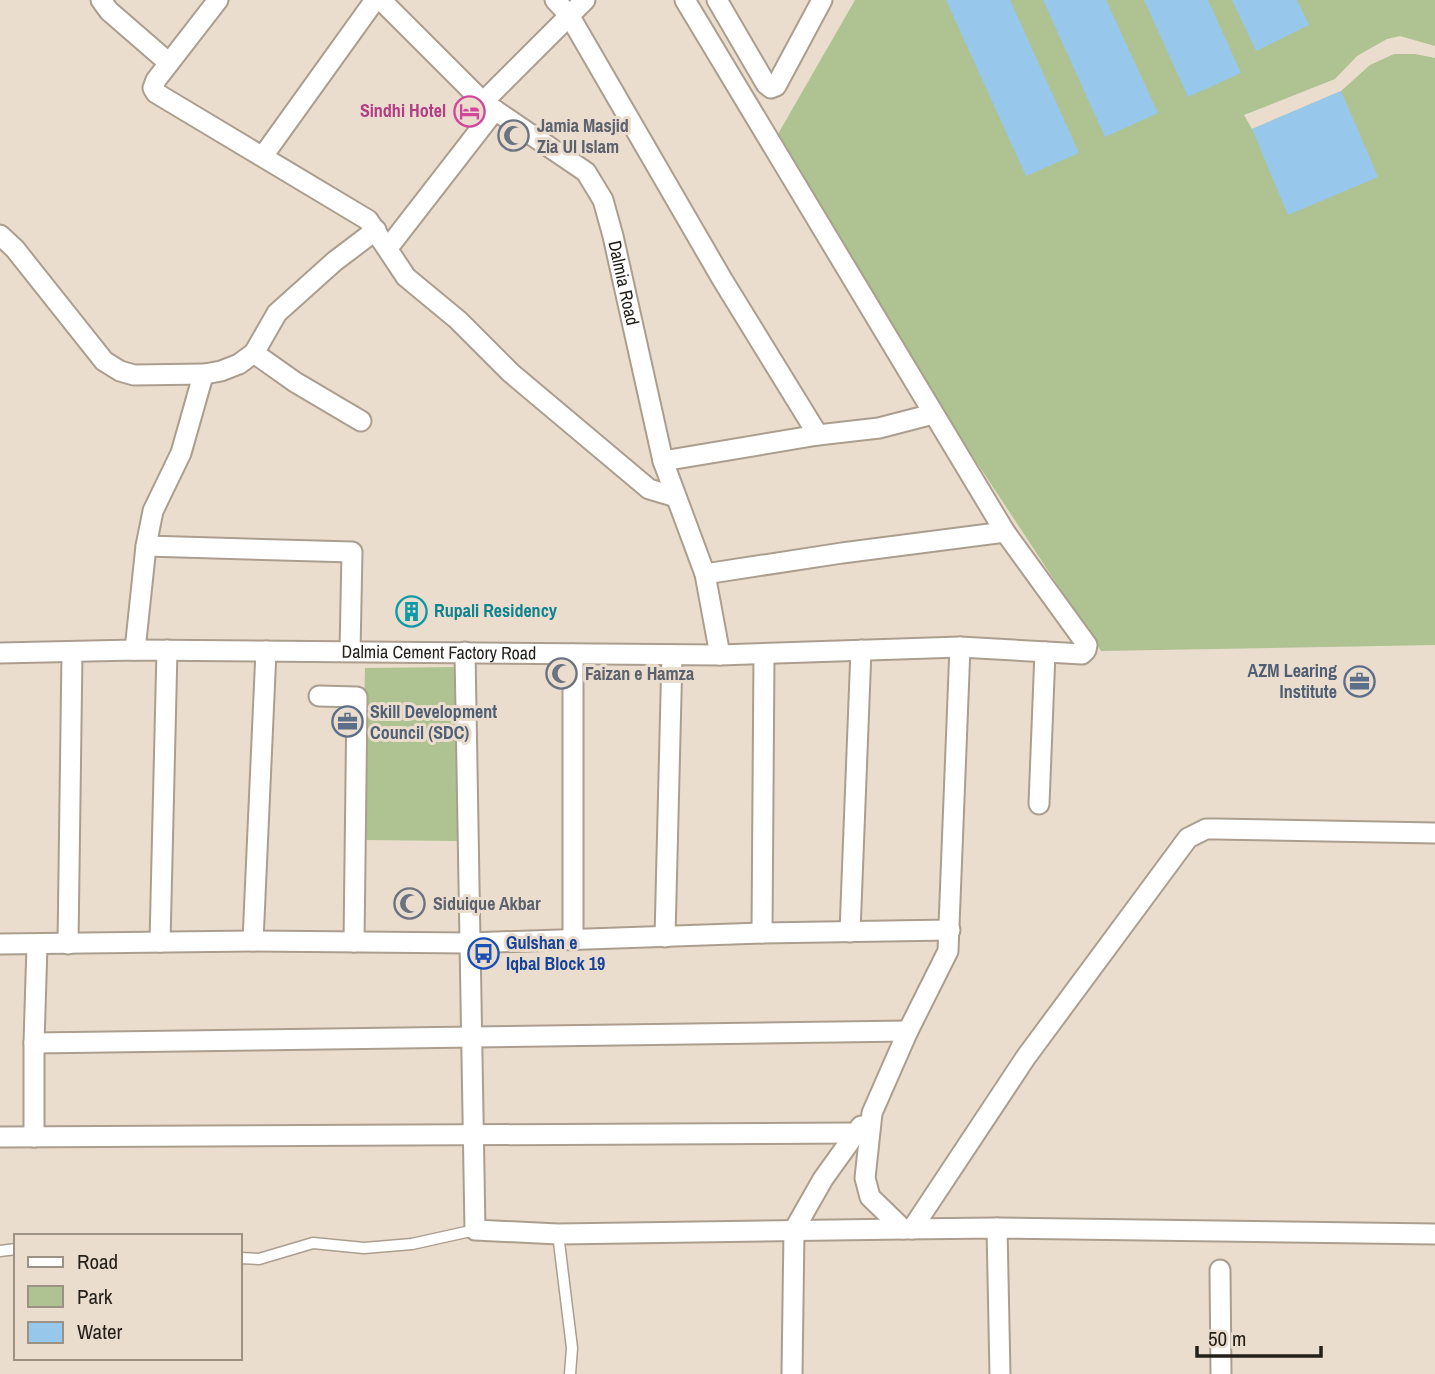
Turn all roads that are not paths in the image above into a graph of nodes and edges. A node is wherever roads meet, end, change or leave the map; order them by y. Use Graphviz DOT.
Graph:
graph roads {
  1 [pos="101,0"];
  2 [pos="218,0"];
  3 [pos="375,0"];
  4 [pos="381,0"];
  5 [pos="555,0"];
  6 [pos="585,0"];
  7 [pos="685,0"];
  8 [pos="717,0"];
  9 [pos="822,0"];
  10 [pos="569,16"];
  11 [pos="169,63"];
  12 [pos="489,106"];
  13 [pos="263,156"];
  14 [pos="376,230"];
  15 [pos="0,235"];
  16 [pos="388,248"];
  17 [pos="254,353"];
  18 [pos="205,374"];
  19 [pos="933,414"];
  20 [pos="361,421"];
  21 [pos="818,435"];
  22 [pos="663,461"];
  23 [pos="677,497"];
  24 [pos="1005,532"];
  25 [pos="146,546"];
  26 [pos="705,574"];
  27 [pos="960,647"];
  28 [pos="135,650"];
  29 [pos="167,650"];
  30 [pos="861,650"];
  31 [pos="266,651"];
  32 [pos="350,652"];
  33 [pos="465,652"];
  34 [pos="1045,652"];
  35 [pos="0,653"];
  36 [pos="72,653"];
  37 [pos="573,654"];
  38 [pos="672,654"];
  39 [pos="764,654"];
  40 [pos="720,655"];
  41 [pos="319,696"];
  42 [pos="1039,804"];
  43 [pos="1435,833"];
  44 [pos="950,930"];
  45 [pos="850,932"];
  46 [pos="762,933"];
  47 [pos="665,937"];
  48 [pos="573,940"];
  49 [pos="253,941"];
  50 [pos="160,942"];
  51 [pos="354,942"];
  52 [pos="469,943"];
  53 [pos="0,944"];
  54 [pos="37,944"];
  55 [pos="68,944"];
  56 [pos="908,1031"];
  57 [pos="472,1037"];
  58 [pos="34,1043"];
  59 [pos="872,1113"];
  60 [pos="856,1133"];
  61 [pos="475,1135"];
  62 [pos="34,1137"];
  63 [pos="0,1138"];
  64 [pos="997,1228"];
  65 [pos="907,1229"];
  66 [pos="475,1230"];
  67 [pos="794,1230"];
  68 [pos="558,1234"];
  69 [pos="1435,1234"];
  70 [pos="242,1258"];
  71 [pos="1220,1270"];
  72 [pos="570,1374"];
  73 [pos="792,1374"];
  74 [pos="1000,1374"];
  75 [pos="1221,1374"];
  1 -- 11 [label="street"];
  2 -- 11 [label="street"];
  3 -- 13 [label="street"];
  4 -- 12 [label="street, Dalmia Road"];
  5 -- 10 [label="street"];
  6 -- 10 [label="street"];
  7 -- 19 [label="street"];
  8 -- 9 [label="street"];
  10 -- 12 [label="street"];
  10 -- 21 [label="street"];
  11 -- 13 [label="street"];
  12 -- 16 [label="street"];
  12 -- 22 [label="street, Dalmia Road"];
  13 -- 14 [label="street"];
  14 -- 16 [label="street"];
  14 -- 17 [label="street"];
  15 -- 18 [label="street"];
  16 -- 23 [label="street"];
  17 -- 18 [label="street"];
  17 -- 20 [label="street"];
  18 -- 25 [label="street"];
  19 -- 21 [label="street"];
  19 -- 24 [label="street"];
  21 -- 22 [label="street"];
  22 -- 23 [label="street, Dalmia Road"];
  23 -- 26 [label="street, Dalmia Road"];
  24 -- 26 [label="street"];
  24 -- 34 [label="street, Dalmia Cement Factory Road"];
  25 -- 28 [label="street"];
  25 -- 32 [label="street"];
  26 -- 40 [label="street, Dalmia Road"];
  27 -- 30 [label="street, Dalmia Cement Factory Road"];
  27 -- 34 [label="street, Dalmia Cement Factory Road"];
  27 -- 44 [label="street"];
  28 -- 29 [label="street, Dalmia Cement Factory Road"];
  28 -- 36 [label="street, Dalmia Cement Factory Road"];
  29 -- 31 [label="street, Dalmia Cement Factory Road"];
  29 -- 50 [label="street"];
  30 -- 39 [label="street, Dalmia Cement Factory Road"];
  30 -- 45 [label="street"];
  31 -- 32 [label="street, Dalmia Cement Factory Road"];
  31 -- 49 [label="street"];
  32 -- 33 [label="street, Dalmia Cement Factory Road"];
  33 -- 37 [label="street, Dalmia Cement Factory Road"];
  33 -- 52 [label="street"];
  34 -- 42 [label="street"];
  35 -- 36 [label="street, Dalmia Cement Factory Road"];
  36 -- 55 [label="street"];
  37 -- 38 [label="street, Dalmia Cement Factory Road"];
  37 -- 48 [label="street"];
  38 -- 40 [label="street, Dalmia Cement Factory Road"];
  38 -- 47 [label="street"];
  39 -- 40 [label="street, Dalmia Cement Factory Road"];
  39 -- 46 [label="street"];
  41 -- 51 [label="street"];
  43 -- 65 [label="street"];
  44 -- 45 [label="street"];
  44 -- 56 [label="street"];
  45 -- 46 [label="street"];
  46 -- 47 [label="street"];
  47 -- 48 [label="street"];
  48 -- 52 [label="street"];
  49 -- 50 [label="street"];
  49 -- 51 [label="street"];
  50 -- 55 [label="street"];
  51 -- 52 [label="street"];
  52 -- 57 [label="street"];
  53 -- 54 [label="street"];
  54 -- 55 [label="street"];
  54 -- 58 [label="street"];
  56 -- 57 [label="street"];
  56 -- 59 [label="street"];
  57 -- 58 [label="street"];
  57 -- 61 [label="street"];
  58 -- 62 [label="street"];
  59 -- 60 [label="street"];
  59 -- 65 [label="street"];
  60 -- 61 [label="street"];
  60 -- 67 [label="street"];
  61 -- 62 [label="street"];
  61 -- 66 [label="street"];
  62 -- 63 [label="street"];
  64 -- 65 [label="street"];
  64 -- 69 [label="street"];
  64 -- 74 [label="street"];
  65 -- 67 [label="street"];
  66 -- 68 [label="street"];
  66 -- 70 [label="lane"];
  67 -- 68 [label="street"];
  67 -- 73 [label="street"];
  68 -- 72 [label="lane"];
  71 -- 75 [label="street"];
}
